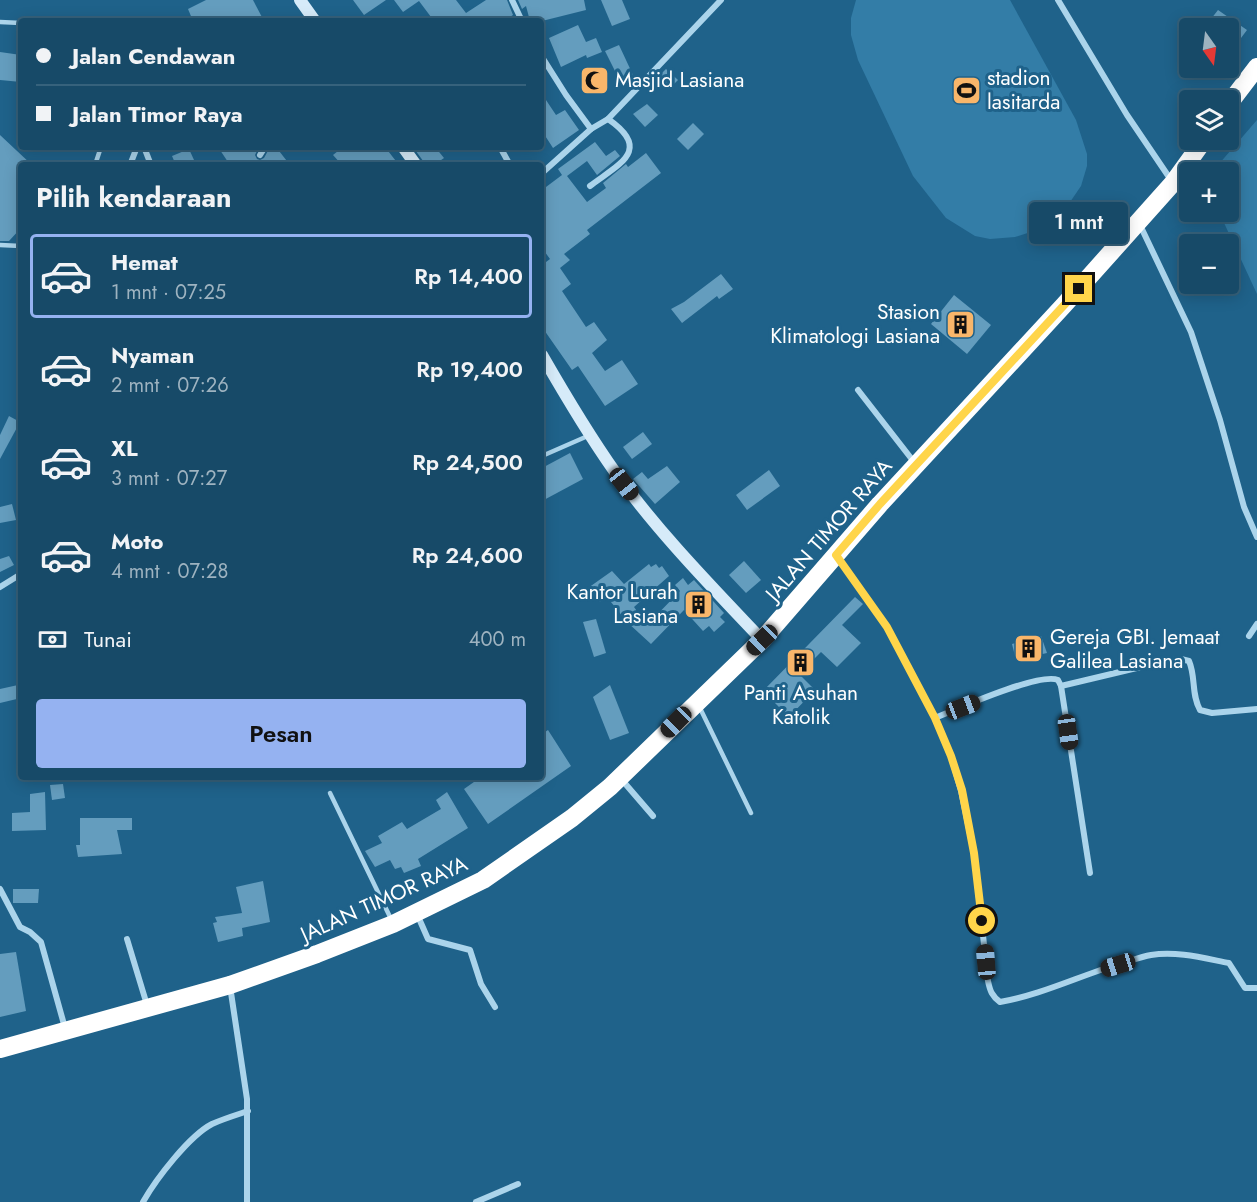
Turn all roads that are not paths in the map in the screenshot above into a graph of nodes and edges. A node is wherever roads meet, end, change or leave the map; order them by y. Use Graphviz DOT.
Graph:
graph roads {
  1 [pos="300,0"];
  2 [pos="512,0"];
  3 [pos="721,0"];
  4 [pos="1058,0"];
  5 [pos="313,18"];
  6 [pos="521,18"];
  7 [pos="0,22"];
  8 [pos="18,23"];
  9 [pos="544,60"];
  10 [pos="1257,67"];
  11 [pos="1239,91"];
  12 [pos="608,118"];
  13 [pos="591,129"];
  14 [pos="263,150"];
  15 [pos="1197,150"];
  16 [pos="260,154"];
  17 [pos="544,171"];
  18 [pos="1173,183"];
  19 [pos="590,186"];
  20 [pos="1138,222"];
  21 [pos="0,245"];
  22 [pos="18,246"];
  23 [pos="544,359"];
  24 [pos="858,390"];
  25 [pos="590,435"];
  26 [pos="544,455"];
  27 [pos="916,465"];
  28 [pos="1257,537"];
  29 [pos="836,555"];
  30 [pos="18,576"];
  31 [pos="0,587"];
  32 [pos="1257,624"];
  33 [pos="1249,636"];
  34 [pos="762,640"];
  35 [pos="1061,686"];
  36 [pos="698,703"];
  37 [pos="1257,709"];
  38 [pos="935,718"];
  39 [pos="619,777"];
  40 [pos="330,793"];
  41 [pos="751,813"];
  42 [pos="653,816"];
  43 [pos="1090,873"];
  44 [pos="0,889"];
  45 [pos="416,914"];
  46 [pos="393,924"];
  47 [pos="127,939"];
  48 [pos="230,985"];
  49 [pos="1257,988"];
  50 [pos="495,1007"];
  51 [pos="148,1008"];
  52 [pos="66,1031"];
  53 [pos="0,1049"];
  54 [pos="248,1111"];
  55 [pos="518,1184"];
  56 [pos="143,1202"];
  57 [pos="247,1202"];
  58 [pos="476,1202"];
  1 -- 5 [label="street"];
  2 -- 6 [label="street"];
  3 -- 12 [label="street"];
  4 -- 18 [label="street"];
  7 -- 8 [label="lane"];
  9 -- 13 [label="street"];
  10 -- 11 [label="highway"];
  12 -- 13 [label="street"];
  12 -- 19 [label="street"];
  13 -- 17 [label="street"];
  14 -- 16 [label="street"];
  15 -- 18 [label="highway, JALAN TIMOR RAYA"];
  18 -- 20 [label="highway, JALAN TIMOR RAYA"];
  20 -- 27 [label="highway, JALAN TIMOR RAYA"];
  20 -- 28 [label="street"];
  21 -- 22 [label="lane"];
  23 -- 25 [label="street"];
  24 -- 27 [label="street"];
  25 -- 26 [label="lane"];
  25 -- 34 [label="street"];
  27 -- 29 [label="highway, JALAN TIMOR RAYA"];
  29 -- 34 [label="highway, JALAN TIMOR RAYA"];
  29 -- 38 [label="street"];
  30 -- 31 [label="street"];
  32 -- 33 [label="street"];
  34 -- 36 [label="highway, JALAN TIMOR RAYA"];
  35 -- 37 [label="street"];
  35 -- 38 [label="street"];
  35 -- 43 [label="street"];
  36 -- 39 [label="highway, JALAN TIMOR RAYA"];
  36 -- 41 [label="lane"];
  38 -- 49 [label="street"];
  39 -- 42 [label="street"];
  39 -- 45 [label="highway, JALAN TIMOR RAYA"];
  40 -- 46 [label="lane"];
  44 -- 52 [label="street"];
  45 -- 46 [label="highway, JALAN TIMOR RAYA"];
  45 -- 50 [label="street"];
  46 -- 48 [label="highway, JALAN TIMOR RAYA"];
  47 -- 51 [label="street"];
  48 -- 51 [label="highway, JALAN TIMOR RAYA"];
  48 -- 54 [label="street"];
  51 -- 52 [label="highway, JALAN TIMOR RAYA"];
  52 -- 53 [label="highway, JALAN TIMOR RAYA"];
  54 -- 56 [label="street"];
  54 -- 57 [label="street"];
  55 -- 58 [label="street"];
}
